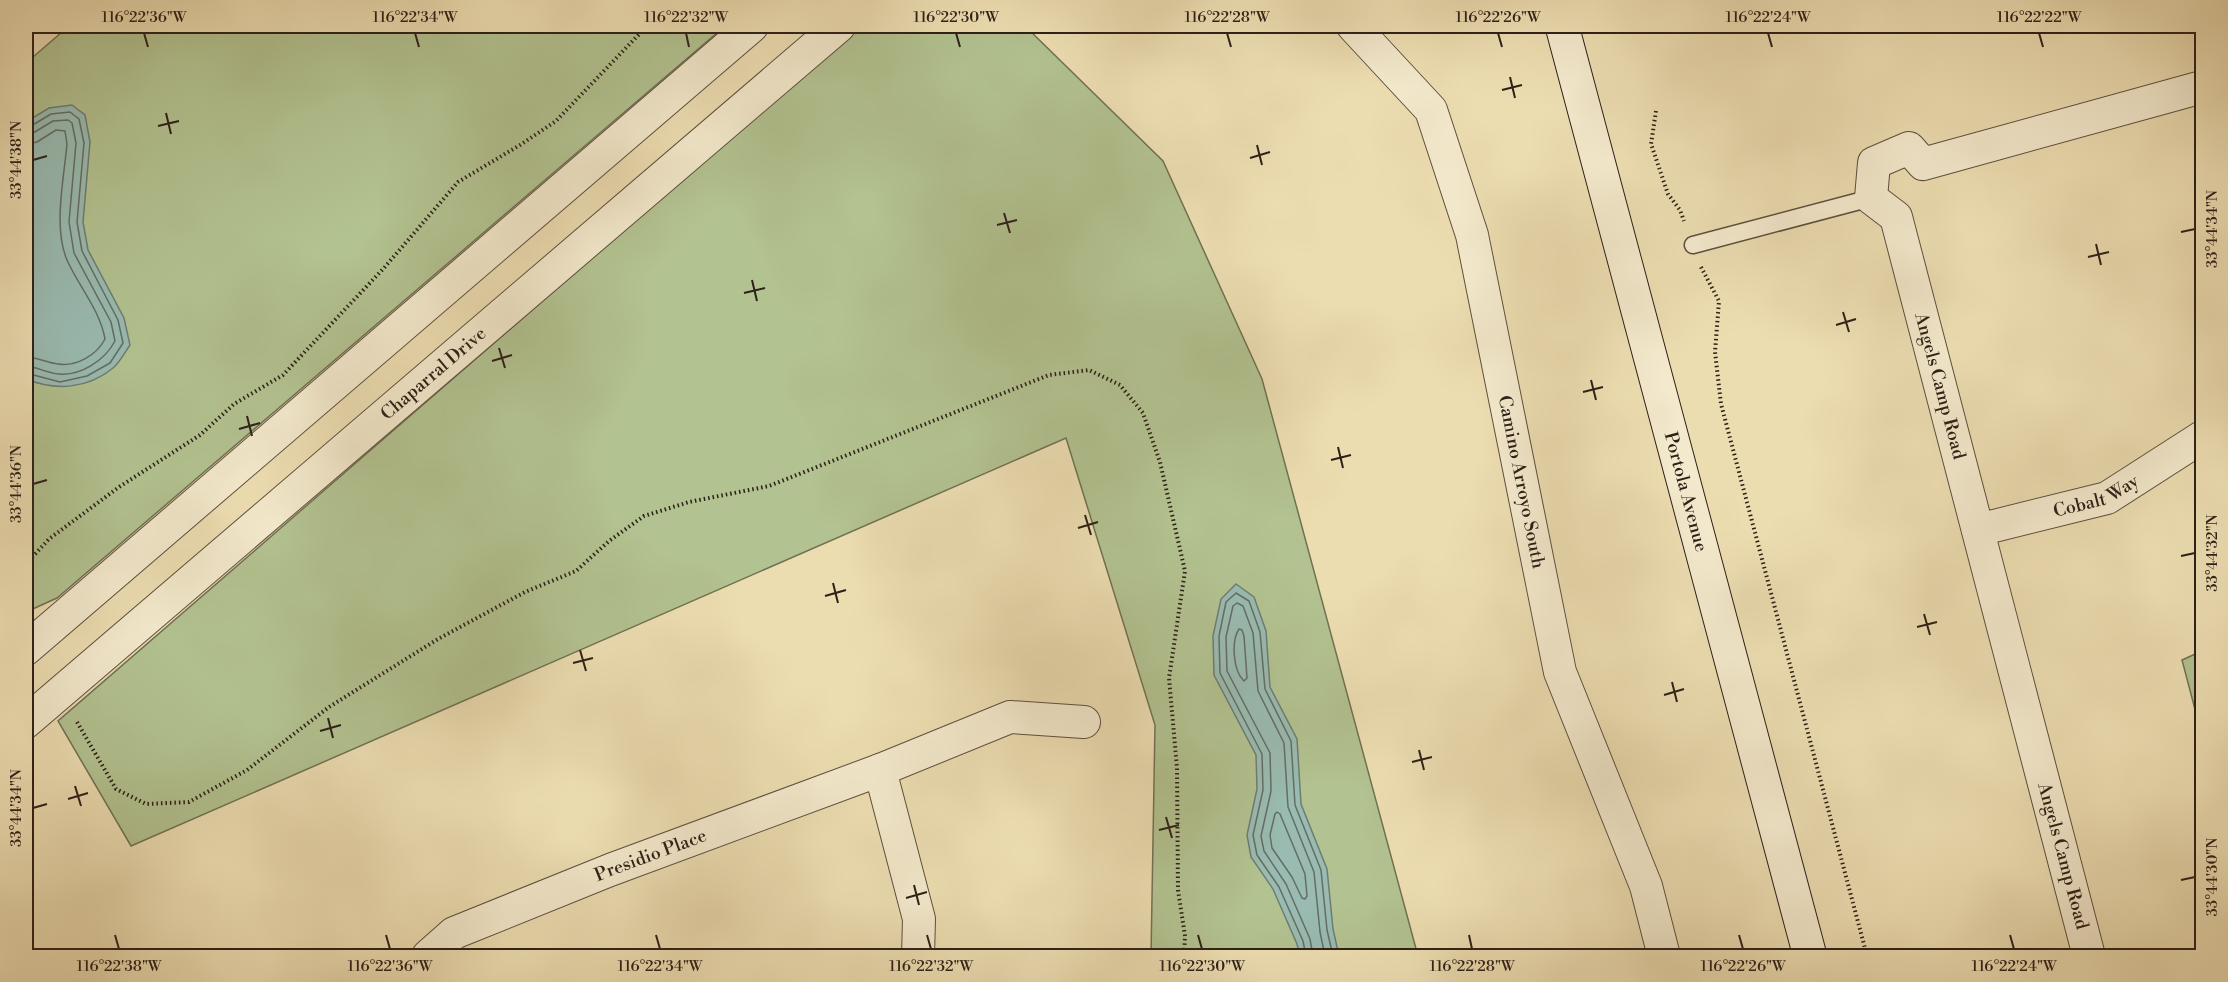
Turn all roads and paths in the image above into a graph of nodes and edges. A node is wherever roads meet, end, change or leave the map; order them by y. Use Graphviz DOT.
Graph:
graph roads {
  1 [pos="647,26"];
  2 [pos="752,26"];
  3 [pos="839,26"];
  4 [pos="1353,26"];
  5 [pos="1562,26"];
  6 [pos="2202,87"];
  7 [pos="1656,111"];
  8 [pos="1871,198"];
  9 [pos="1693,245"];
  10 [pos="2202,437"];
  11 [pos="1978,530"];
  12 [pos="26,564"];
  13 [pos="26,649"];
  14 [pos="58,695"];
  15 [pos="26,722"];
  16 [pos="1084,722"];
  17 [pos="880,770"];
  18 [pos="428,957"];
  19 [pos="918,957"];
  20 [pos="1184,957"];
  21 [pos="1664,957"];
  22 [pos="1810,957"];
  23 [pos="1867,957"];
  24 [pos="2089,957"];
  1 -- 12 [label="path"];
  2 -- 13 [label="street"];
  3 -- 14 [label="street, Chaparral Drive"];
  4 -- 21 [label="street, Camino Arroyo South"];
  5 -- 22 [label="main road, Portola Avenue"];
  6 -- 8 [label="street"];
  7 -- 9 [label="path"];
  8 -- 9 [label="lane"];
  8 -- 11 [label="street, Angels Camp Road"];
  9 -- 23 [label="path"];
  10 -- 11 [label="street, Cobalt Way"];
  11 -- 24 [label="street, Angels Camp Road"];
  14 -- 15 [label="street, Chaparral Drive"];
  14 -- 20 [label="path"];
  16 -- 17 [label="street, Presidio Place"];
  17 -- 18 [label="street, Presidio Place"];
  17 -- 19 [label="street"];
}
